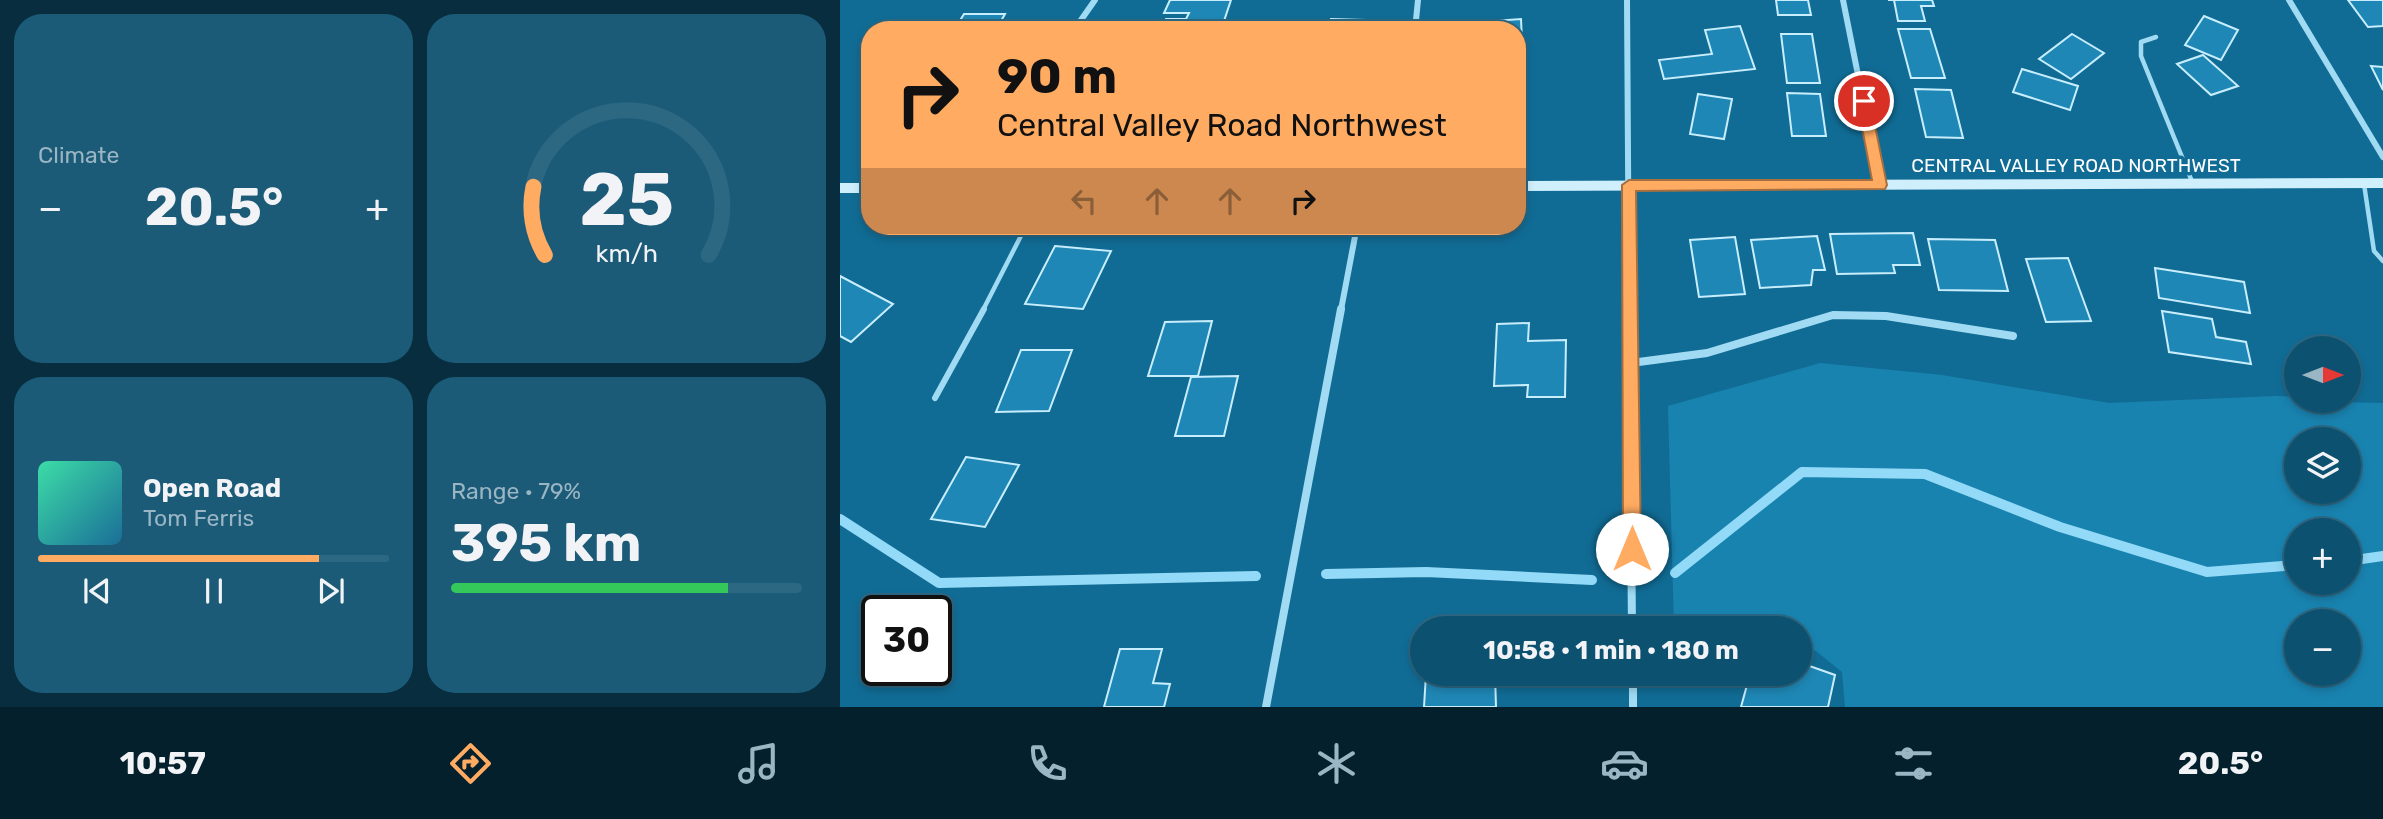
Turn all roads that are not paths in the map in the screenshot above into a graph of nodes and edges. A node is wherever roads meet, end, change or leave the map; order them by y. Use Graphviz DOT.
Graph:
graph roads {
  1 [pos="1095,0"];
  2 [pos="1418,0"];
  3 [pos="1627,0"];
  4 [pos="1843,0"];
  5 [pos="2289,0"];
  6 [pos="1080,21"];
  7 [pos="1416,21"];
  8 [pos="2156,37"];
  9 [pos="2383,157"];
  10 [pos="2364,183"];
  11 [pos="2383,183"];
  12 [pos="2193,184"];
  13 [pos="1629,185"];
  14 [pos="1880,185"];
  15 [pos="1526,186"];
  16 [pos="840,188"];
  17 [pos="861,188"];
  18 [pos="1022,235"];
  19 [pos="1355,235"];
  20 [pos="2383,261"];
  21 [pos="2013,336"];
  22 [pos="1631,363"];
  23 [pos="935,398"];
  24 [pos="1632,616"];
  25 [pos="1633,686"];
  26 [pos="1266,707"];
  27 [pos="1633,707"];
  1 -- 6 [label="street"];
  2 -- 7 [label="street"];
  3 -- 13 [label="street"];
  4 -- 14 [label="street"];
  5 -- 9 [label="street"];
  8 -- 12 [label="lane"];
  10 -- 11 [label="main road, CENTRAL VALLEY ROAD NORTHWEST"];
  10 -- 12 [label="main road, CENTRAL VALLEY ROAD NORTHWEST"];
  10 -- 20 [label="lane"];
  12 -- 14 [label="main road, CENTRAL VALLEY ROAD NORTHWEST"];
  13 -- 14 [label="main road, CENTRAL VALLEY ROAD NORTHWEST"];
  13 -- 15 [label="main road, CENTRAL VALLEY ROAD NORTHWEST"];
  13 -- 22 [label="street"];
  16 -- 17 [label="main road"];
  18 -- 23 [label="lane"];
  19 -- 26 [label="street"];
  21 -- 22 [label="street"];
  22 -- 24 [label="street"];
  25 -- 27 [label="street"];
}
